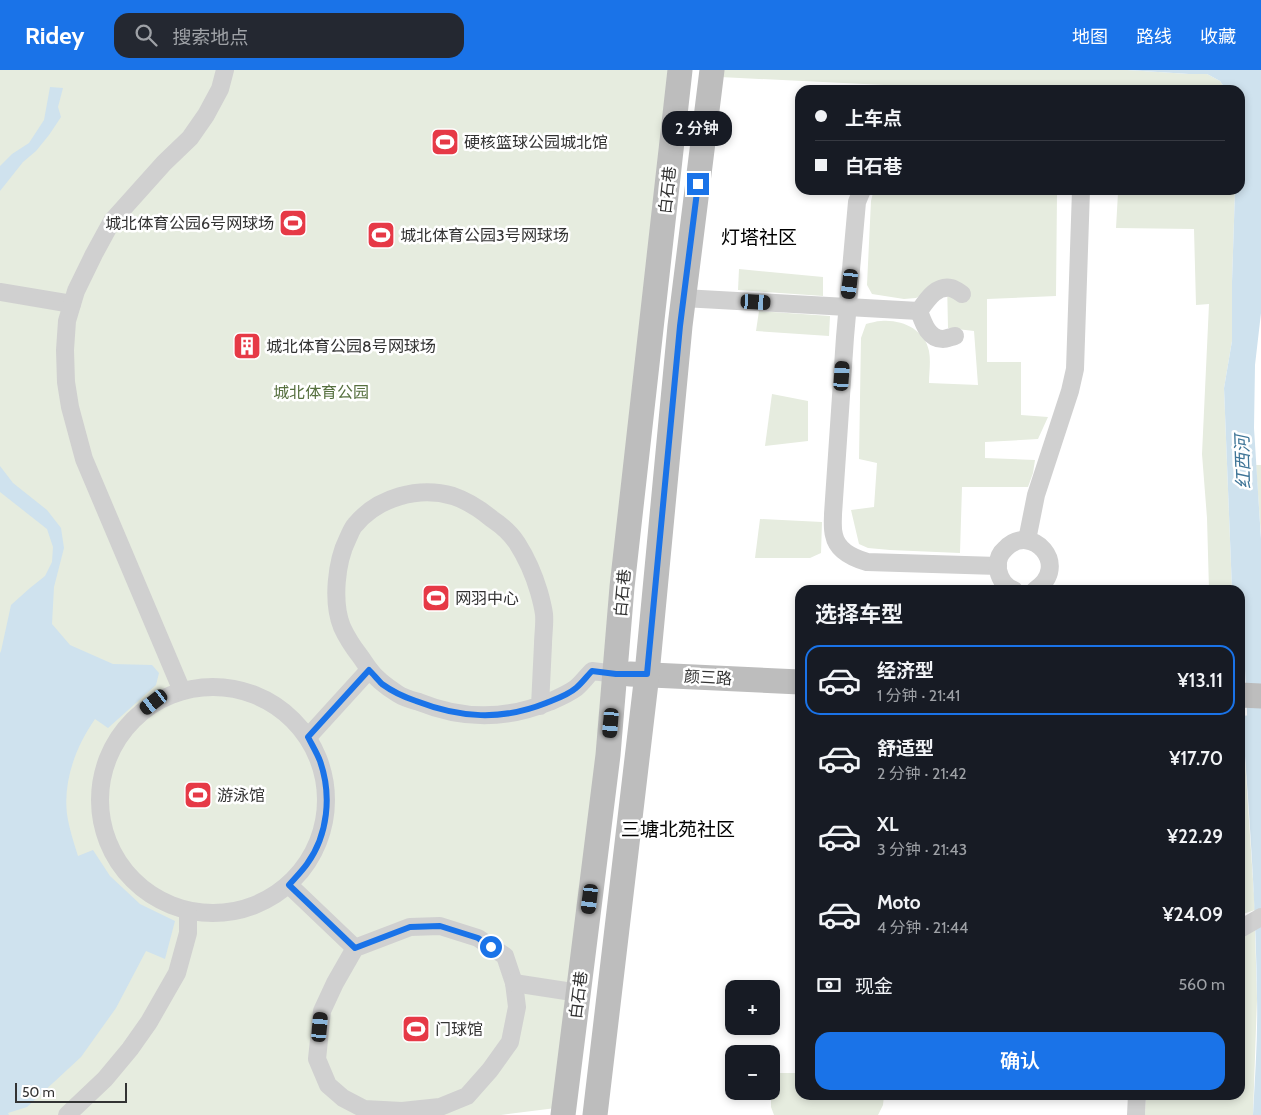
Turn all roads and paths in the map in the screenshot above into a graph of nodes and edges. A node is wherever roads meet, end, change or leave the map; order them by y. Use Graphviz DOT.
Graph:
graph roads {
  1 [pos="225,70"];
  2 [pos="680,70"];
  3 [pos="712,70"];
  4 [pos="860,195"];
  5 [pos="1081,195"];
  6 [pos="0,292"];
  7 [pos="962,294"];
  8 [pos="683,298"];
  9 [pos="72,304"];
  10 [pos="847,307"];
  11 [pos="919,311"];
  12 [pos="955,336"];
  13 [pos="1027,540"];
  14 [pos="998,566"];
  15 [pos="1006,585"];
  16 [pos="1042,585"];
  17 [pos="369,670"];
  18 [pos="616,674"];
  19 [pos="647,674"];
  20 [pos="795,682"];
  21 [pos="182,691"];
  22 [pos="540,706"];
  23 [pos="308,737"];
  24 [pos="289,885"];
  25 [pos="188,911"];
  26 [pos="355,948"];
  27 [pos="514,983"];
  28 [pos="579,994"];
  29 [pos="1138,1100"];
  30 [pos="68,1115"];
  31 [pos="563,1115"];
  32 [pos="595,1115"];
  33 [pos="1136,1115"];
  1 -- 9 [label="street"];
  2 -- 18 [label="main road, 白石巷"];
  3 -- 8 [label="main road, 白石巷"];
  4 -- 10 [label="street"];
  5 -- 13 [label="street"];
  6 -- 9 [label="street"];
  7 -- 11 [label="street"];
  8 -- 10 [label="street"];
  8 -- 19 [label="main road, 白石巷"];
  9 -- 21 [label="street"];
  10 -- 11 [label="street"];
  10 -- 14 [label="street"];
  11 -- 12 [label="street"];
  13 -- 14 [label="street"];
  13 -- 16 [label="street"];
  14 -- 15 [label="street"];
  17 -- 22 [label="street"];
  17 -- 22 [label="street"];
  17 -- 23 [label="street"];
  18 -- 19 [label="main road, 颜三路"];
  18 -- 22 [label="street"];
  18 -- 28 [label="main road, 白石巷"];
  19 -- 20 [label="main road, 颜三路"];
  19 -- 32 [label="main road, 白石巷"];
  21 -- 23 [label="street"];
  21 -- 25 [label="street"];
  23 -- 24 [label="street"];
  24 -- 25 [label="street"];
  24 -- 26 [label="street"];
  25 -- 30 [label="street"];
  26 -- 27 [label="street"];
  26 -- 27 [label="street"];
  27 -- 28 [label="street"];
  28 -- 31 [label="main road, 白石巷"];
  29 -- 33 [label="street"];
}
